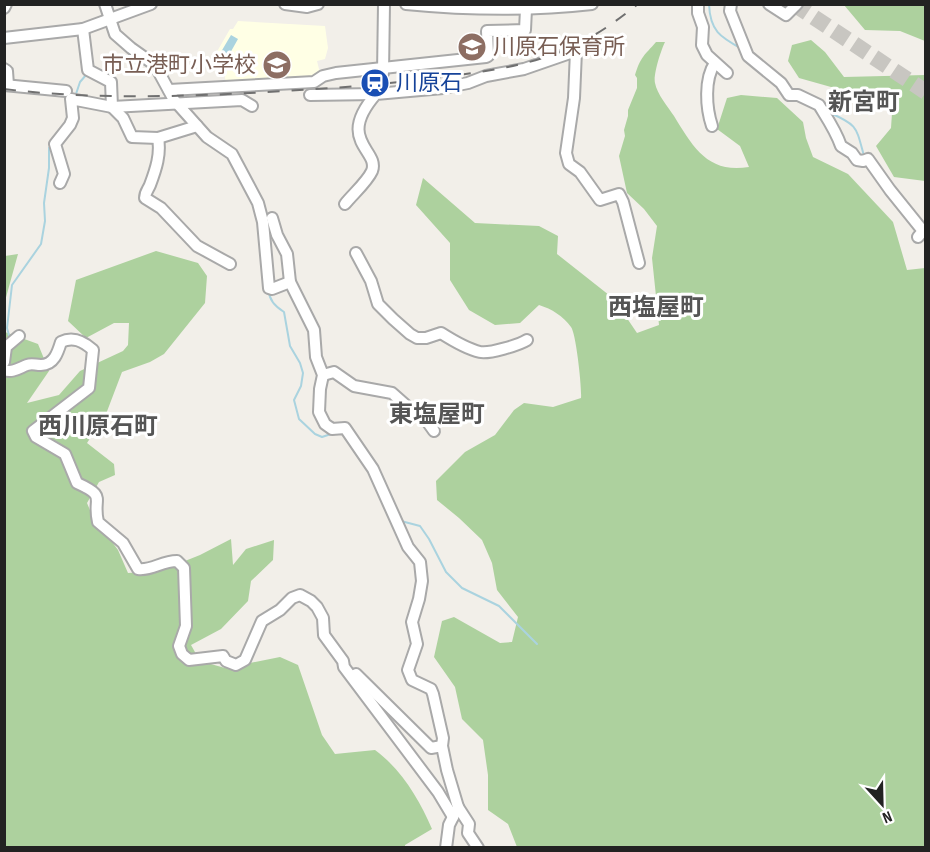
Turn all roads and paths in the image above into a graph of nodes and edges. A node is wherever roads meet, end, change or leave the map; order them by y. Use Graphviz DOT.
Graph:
graph roads {
  1 [pos="105,4"];
  2 [pos="151,4"];
  3 [pos="285,4"];
  4 [pos="318,4"];
  5 [pos="384,4"];
  6 [pos="406,4"];
  7 [pos="592,4"];
  8 [pos="698,4"];
  9 [pos="731,4"];
  10 [pos="769,4"];
  11 [pos="797,4"];
  12 [pos="464,6"];
  13 [pos="526,9"];
  14 [pos="110,20"];
  15 [pos="83,29"];
  16 [pos="4,38"];
  17 [pos="610,41"];
  18 [pos="576,51"];
  19 [pos="715,63"];
  20 [pos="4,69"];
  21 [pos="383,71"];
  22 [pos="727,73"];
  23 [pos="6,85"];
  24 [pos="169,90"];
  25 [pos="66,91"];
  26 [pos="376,94"];
  27 [pos="310,95"];
  28 [pos="178,104"];
  29 [pos="252,106"];
  30 [pos="112,107"];
  31 [pos="197,126"];
  32 [pos="712,126"];
  33 [pos="158,138"];
  34 [pos="60,183"];
  35 [pos="345,204"];
  36 [pos="272,218"];
  37 [pos="920,235"];
  38 [pos="356,253"];
  39 [pos="639,263"];
  40 [pos="230,264"];
  41 [pos="290,282"];
  42 [pos="19,336"];
  43 [pos="527,340"];
  44 [pos="4,362"];
  45 [pos="4,370"];
  46 [pos="323,375"];
  47 [pos="434,431"];
  48 [pos="343,661"];
  49 [pos="442,746"];
  50 [pos="456,812"];
  51 [pos="446,848"];
  52 [pos="478,848"];
  1 -- 14 [label="street"];
  2 -- 14 [label="street"];
  3 -- 4 [label="street"];
  5 -- 21 [label="street"];
  6 -- 12 [label="street"];
  7 -- 13 [label="street"];
  8 -- 19 [label="street"];
  9 -- 37 [label="street"];
  10 -- 11 [label="street"];
  12 -- 13 [label="street"];
  13 -- 21 [label="street"];
  14 -- 15 [label="street"];
  14 -- 24 [label="street"];
  15 -- 16 [label="street"];
  15 -- 30 [label="street"];
  17 -- 18 [label="street"];
  18 -- 26 [label="street"];
  18 -- 39 [label="street"];
  19 -- 22 [label="street"];
  19 -- 32 [label="street"];
  20 -- 23 [label="street"];
  21 -- 24 [label="street"];
  23 -- 25 [label="street"];
  24 -- 28 [label="street"];
  26 -- 27 [label="street"];
  26 -- 35 [label="street"];
  28 -- 29 [label="street"];
  28 -- 30 [label="street"];
  28 -- 31 [label="street"];
  30 -- 33 [label="street"];
  30 -- 34 [label="street"];
  31 -- 33 [label="street"];
  31 -- 41 [label="street"];
  33 -- 40 [label="street"];
  36 -- 41 [label="street"];
  38 -- 43 [label="street"];
  41 -- 46 [label="street"];
  42 -- 44 [label="street"];
  45 -- 48 [label="street"];
  46 -- 47 [label="street"];
  46 -- 49 [label="street"];
  48 -- 49 [label="street"];
  48 -- 50 [label="street"];
  49 -- 50 [label="street"];
  50 -- 51 [label="street"];
  50 -- 52 [label="street"];
}
